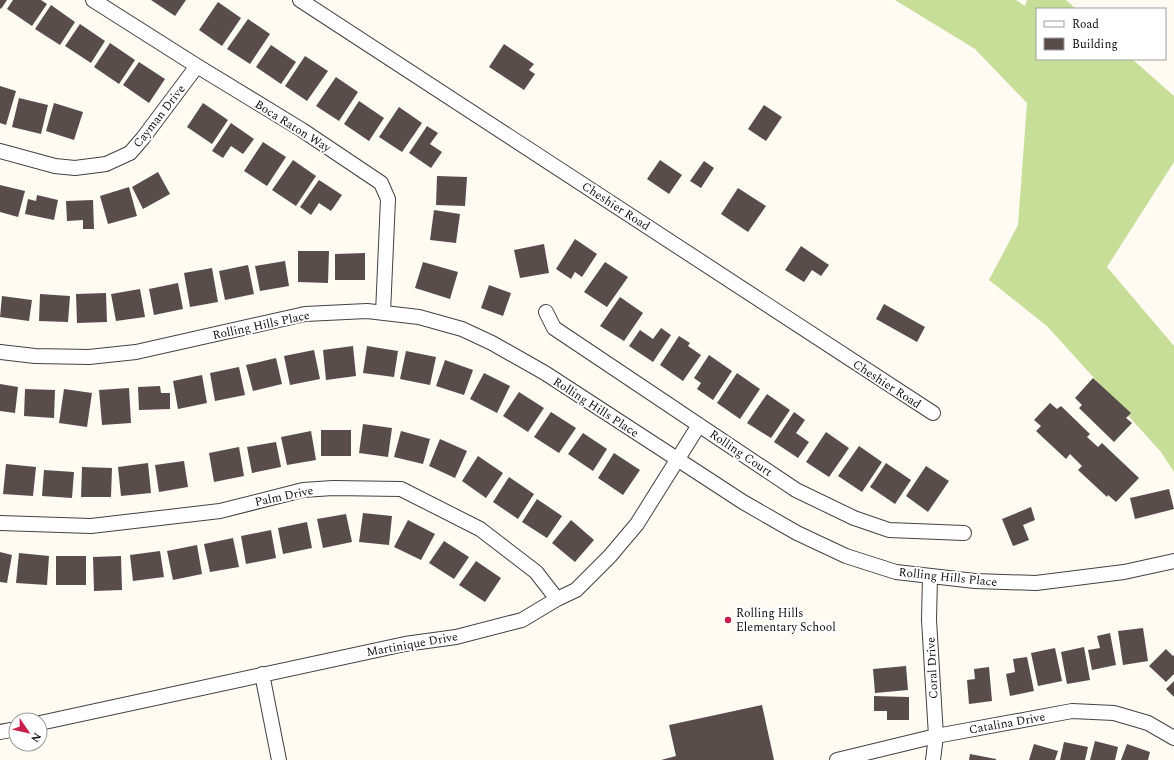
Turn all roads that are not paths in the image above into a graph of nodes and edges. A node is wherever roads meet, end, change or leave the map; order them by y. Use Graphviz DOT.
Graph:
graph roads {
  1 [pos="93,0"];
  2 [pos="300,0"];
  3 [pos="197,66"];
  4 [pos="0,150"];
  5 [pos="546,312"];
  6 [pos="383,313"];
  7 [pos="0,352"];
  8 [pos="933,413"];
  9 [pos="699,425"];
  10 [pos="678,459"];
  11 [pos="0,523"];
  12 [pos="964,533"];
  13 [pos="1174,561"];
  14 [pos="930,576"];
  15 [pos="557,599"];
  16 [pos="262,674"];
  17 [pos="48,721"];
  18 [pos="936,736"];
  19 [pos="1174,738"];
  20 [pos="279,760"];
  21 [pos="837,760"];
  22 [pos="933,760"];
  1 -- 3 [label="street, Boca Raton Way"];
  2 -- 8 [label="street, Cheshier Road"];
  3 -- 4 [label="street, Cayman Drive"];
  3 -- 6 [label="street, Boca Raton Way"];
  5 -- 9 [label="street, Rolling Court"];
  6 -- 7 [label="street, Rolling Hills Place"];
  6 -- 10 [label="street, Rolling Hills Place"];
  9 -- 10 [label="street, Martinique Drive"];
  9 -- 12 [label="street, Rolling Court"];
  10 -- 14 [label="street, Rolling Hills Place"];
  10 -- 15 [label="street, Martinique Drive"];
  11 -- 15 [label="street, Palm Drive"];
  13 -- 14 [label="street, Rolling Hills Place"];
  14 -- 18 [label="street, Coral Drive"];
  15 -- 16 [label="street, Martinique Drive"];
  16 -- 17 [label="street, Martinique Drive"];
  16 -- 20 [label="street"];
  18 -- 19 [label="street, Catalina Drive"];
  18 -- 21 [label="street, Catalina Drive"];
  18 -- 22 [label="street, Coral Drive"];
}
